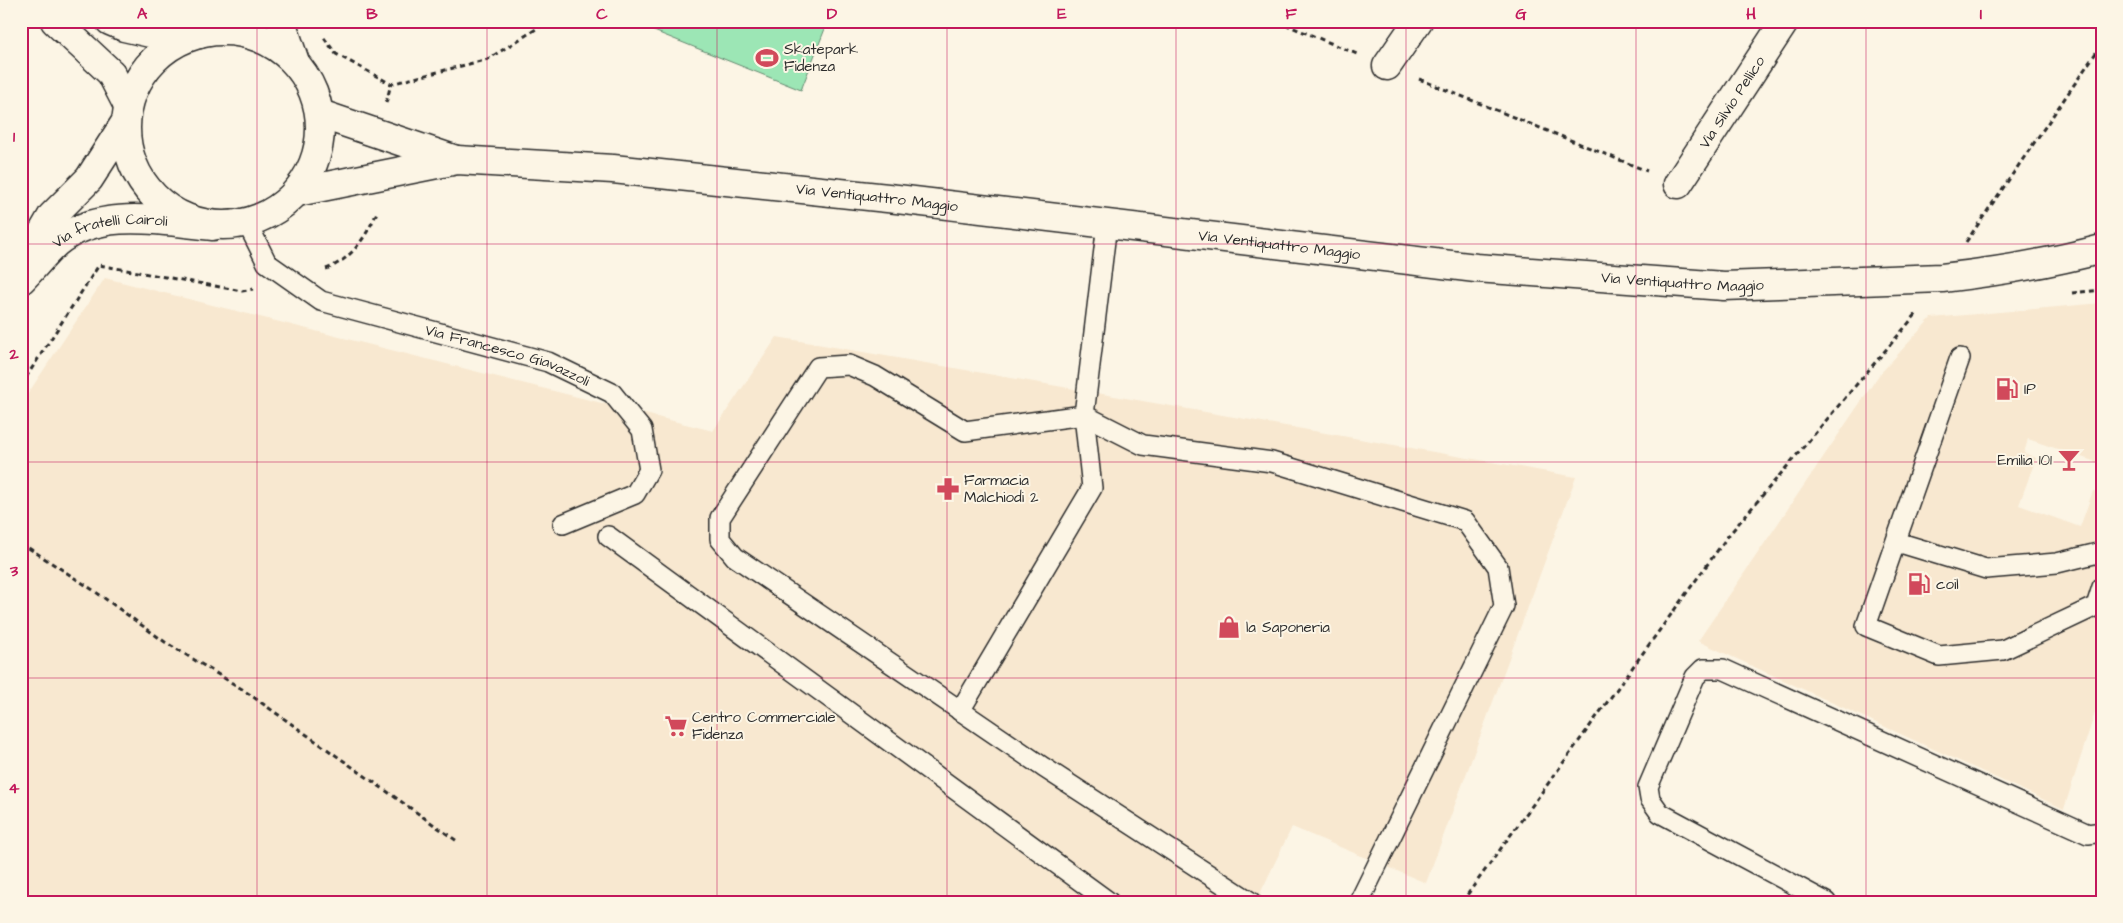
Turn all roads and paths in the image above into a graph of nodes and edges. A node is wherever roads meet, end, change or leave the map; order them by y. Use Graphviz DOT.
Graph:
graph roads {
  1 [pos="55,21"];
  2 [pos="110,21"];
  3 [pos="281,21"];
  4 [pos="1277,21"];
  5 [pos="1418,21"];
  6 [pos="1785,21"];
  7 [pos="195,32"];
  8 [pos="320,34"];
  9 [pos="2102,44"];
  10 [pos="295,62"];
  11 [pos="1387,66"];
  12 [pos="390,84"];
  13 [pos="127,114"];
  14 [pos="320,114"];
  15 [pos="457,160"];
  16 [pos="1678,184"];
  17 [pos="297,192"];
  18 [pos="247,223"];
  19 [pos="1107,224"];
  20 [pos="213,226"];
  21 [pos="2102,249"];
  22 [pos="21,269"];
  23 [pos="1942,278"];
  24 [pos="21,280"];
  25 [pos="1920,310"];
  26 [pos="1960,358"];
  27 [pos="1084,415"];
  28 [pos="564,524"];
  29 [pos="608,536"];
  30 [pos="1896,542"];
  31 [pos="21,543"];
  32 [pos="2102,552"];
  33 [pos="2102,587"];
  34 [pos="960,710"];
  35 [pos="2102,832"];
  36 [pos="457,841"];
  37 [pos="1108,902"];
  38 [pos="1250,902"];
  39 [pos="1359,902"];
  40 [pos="1462,902"];
  41 [pos="1826,902"];
  1 -- 13 [label="main road, Via Ventiquattro Maggio"];
  2 -- 7 [label="main road, Via Ventiquattro Maggio"];
  3 -- 10 [label="main road"];
  4 -- 11 [label="path"];
  5 -- 11 [label="main road"];
  6 -- 16 [label="main road, Via Silvio Pellico"];
  7 -- 10 [label="main road, Via Ventiquattro Maggio"];
  7 -- 13 [label="main road, Via Ventiquattro Maggio"];
  8 -- 12 [label="path"];
  9 -- 23 [label="path"];
  10 -- 14 [label="main road, Via Ventiquattro Maggio"];
  11 -- 16 [label="path"];
  13 -- 20 [label="main road, Via Ventiquattro Maggio"];
  13 -- 22 [label="main road, Via fratelli Cairoli"];
  14 -- 15 [label="main road, Via Ventiquattro Maggio"];
  14 -- 17 [label="main road, Via Ventiquattro Maggio"];
  15 -- 17 [label="main road, Via Ventiquattro Maggio"];
  15 -- 19 [label="main road, Via Ventiquattro Maggio"];
  17 -- 18 [label="main road, Via Ventiquattro Maggio"];
  18 -- 20 [label="main road, Via Ventiquattro Maggio"];
  18 -- 28 [label="lane, Via Francesco Giavazzoli"];
  19 -- 23 [label="main road, Via Ventiquattro Maggio"];
  19 -- 27 [label="lane"];
  20 -- 24 [label="main road, Via fratelli Cairoli"];
  21 -- 23 [label="main road, Via Ventiquattro Maggio"];
  25 -- 40 [label="path"];
  26 -- 30 [label="lane"];
  27 -- 34 [label="lane"];
  27 -- 34 [label="lane"];
  27 -- 39 [label="lane"];
  29 -- 37 [label="lane"];
  30 -- 32 [label="lane"];
  30 -- 33 [label="lane"];
  31 -- 36 [label="path"];
  34 -- 38 [label="lane"];
  35 -- 41 [label="lane"];
}
